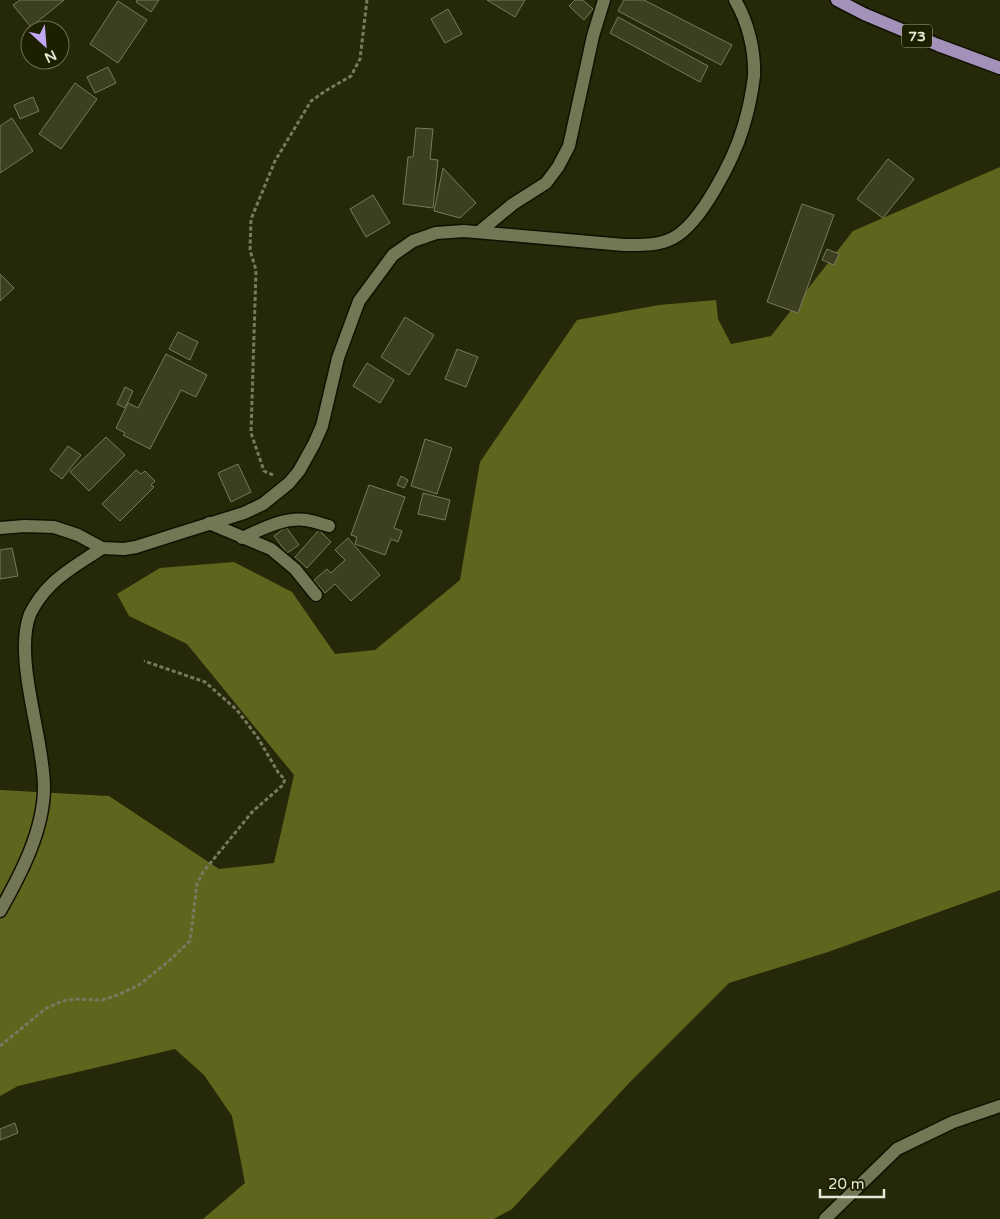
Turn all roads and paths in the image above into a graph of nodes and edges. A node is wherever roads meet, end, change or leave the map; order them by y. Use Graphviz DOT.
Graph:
graph roads {
  1 [pos="367,0"];
  2 [pos="604,0"];
  3 [pos="735,0"];
  4 [pos="837,0"];
  5 [pos="1000,68"];
  6 [pos="478,232"];
  7 [pos="289,483"];
  8 [pos="210,523"];
  9 [pos="329,526"];
  10 [pos="0,528"];
  11 [pos="242,538"];
  12 [pos="102,548"];
  13 [pos="316,595"];
  14 [pos="144,661"];
  15 [pos="0,911"];
  16 [pos="0,1046"];
  17 [pos="1000,1106"];
  18 [pos="825,1219"];
  1 -- 7 [label="path"];
  2 -- 6 [label="street"];
  3 -- 6 [label="street"];
  4 -- 5 [label="main road, 73"];
  6 -- 7 [label="street"];
  7 -- 8 [label="street"];
  8 -- 11 [label="street"];
  8 -- 12 [label="street"];
  9 -- 11 [label="street"];
  10 -- 12 [label="street"];
  11 -- 13 [label="street"];
  12 -- 15 [label="street"];
  14 -- 16 [label="path"];
  17 -- 18 [label="street"];
}
